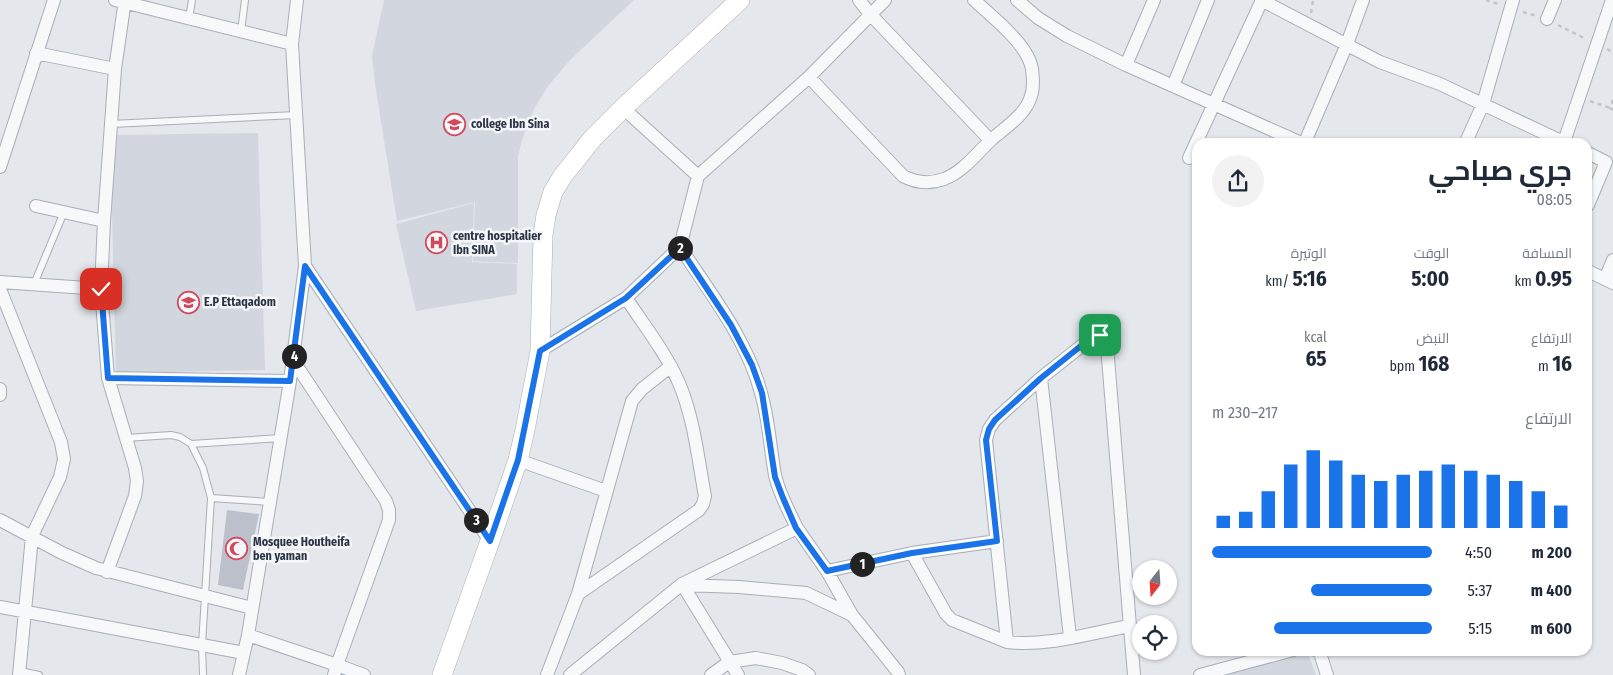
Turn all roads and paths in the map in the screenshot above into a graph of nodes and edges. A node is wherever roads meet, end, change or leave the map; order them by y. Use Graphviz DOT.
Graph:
graph roads {
  1 [pos="54,0"];
  2 [pos="192,0"];
  3 [pos="245,0"];
  4 [pos="297,0"];
  5 [pos="740,0"];
  6 [pos="859,0"];
  7 [pos="885,0"];
  8 [pos="974,0"];
  9 [pos="1017,0"];
  10 [pos="1154,0"];
  11 [pos="1208,0"];
  12 [pos="1261,0"];
  13 [pos="1363,0"];
  14 [pos="1513,0"];
  15 [pos="1555,0"];
  16 [pos="1612,0"];
  17 [pos="121,1"];
  18 [pos="870,14"];
  19 [pos="189,19"];
  20 [pos="1547,19"];
  21 [pos="241,31"];
  22 [pos="292,44"];
  23 [pos="1347,44"];
  24 [pos="36,52"];
  25 [pos="1126,65"];
  26 [pos="115,69"];
  27 [pos="809,77"];
  28 [pos="1173,86"];
  29 [pos="1579,97"];
  30 [pos="1613,100"];
  31 [pos="1483,104"];
  32 [pos="1214,105"];
  33 [pos="623,108"];
  34 [pos="1611,109"];
  35 [pos="296,115"];
  36 [pos="111,124"];
  37 [pos="1198,138"];
  38 [pos="1289,138"];
  39 [pos="1307,138"];
  40 [pos="1468,138"];
  41 [pos="1555,138"];
  42 [pos="1565,138"];
  43 [pos="990,140"];
  44 [pos="1192,152"];
  45 [pos="1592,155"];
  46 [pos="1189,158"];
  47 [pos="1610,163"];
  48 [pos="0,167"];
  49 [pos="698,176"];
  50 [pos="1592,197"];
  51 [pos="36,206"];
  52 [pos="64,212"];
  53 [pos="104,221"];
  54 [pos="680,248"];
  55 [pos="1613,260"];
  56 [pos="305,266"];
  57 [pos="1592,273"];
  58 [pos="1609,281"];
  59 [pos="0,282"];
  60 [pos="34,284"];
  61 [pos="0,289"];
  62 [pos="101,289"];
  63 [pos="626,298"];
  64 [pos="540,351"];
  65 [pos="293,360"];
  66 [pos="671,366"];
  67 [pos="108,378"];
  68 [pos="1041,378"];
  69 [pos="290,381"];
  70 [pos="0,389"];
  71 [pos="0,395"];
  72 [pos="126,438"];
  73 [pos="281,438"];
  74 [pos="191,444"];
  75 [pos="518,460"];
  76 [pos="606,491"];
  77 [pos="212,498"];
  78 [pos="270,502"];
  79 [pos="0,520"];
  80 [pos="796,528"];
  81 [pos="32,536"];
  82 [pos="490,541"];
  83 [pos="997,541"];
  84 [pos="912,553"];
  85 [pos="827,571"];
  86 [pos="107,572"];
  87 [pos="682,584"];
  88 [pos="578,594"];
  89 [pos="206,597"];
  90 [pos="0,608"];
  91 [pos="252,608"];
  92 [pos="24,612"];
  93 [pos="852,615"];
  94 [pos="1130,626"];
  95 [pos="248,635"];
  96 [pos="1070,637"];
  97 [pos="1006,642"];
  98 [pos="202,645"];
  99 [pos="244,653"];
  100 [pos="1271,656"];
  101 [pos="1321,656"];
  102 [pos="729,662"];
  103 [pos="335,670"];
  104 [pos="19,673"];
  105 [pos="901,674"];
  106 [pos="39,675"];
  107 [pos="203,675"];
  108 [pos="238,675"];
  109 [pos="364,675"];
  110 [pos="442,675"];
  111 [pos="547,675"];
  112 [pos="570,675"];
  113 [pos="711,675"];
  114 [pos="738,675"];
  115 [pos="808,675"];
  116 [pos="1134,675"];
  117 [pos="1200,675"];
  118 [pos="1327,675"];
  1 -- 24 [label="street"];
  2 -- 19 [label="lane"];
  3 -- 21 [label="lane"];
  4 -- 22 [label="street"];
  5 -- 33 [label="main road"];
  6 -- 18 [label="street"];
  7 -- 18 [label="street"];
  8 -- 43 [label="street"];
  9 -- 25 [label="street"];
  10 -- 25 [label="street"];
  11 -- 28 [label="street"];
  12 -- 23 [label="street"];
  12 -- 32 [label="street"];
  13 -- 23 [label="street"];
  14 -- 31 [label="street"];
  15 -- 20 [label="street"];
  16 -- 29 [label="street"];
  17 -- 19 [label="street"];
  17 -- 26 [label="street"];
  18 -- 27 [label="street"];
  18 -- 43 [label="street"];
  19 -- 21 [label="street"];
  21 -- 22 [label="street"];
  22 -- 35 [label="street"];
  23 -- 31 [label="street"];
  23 -- 39 [label="street"];
  24 -- 26 [label="street"];
  24 -- 48 [label="street"];
  25 -- 28 [label="street"];
  26 -- 36 [label="street"];
  27 -- 43 [label="street"];
  27 -- 49 [label="street"];
  28 -- 32 [label="street"];
  29 -- 34 [label="path"];
  29 -- 42 [label="street"];
  30 -- 34 [label="path"];
  31 -- 40 [label="street"];
  31 -- 41 [label="street"];
  32 -- 37 [label="street"];
  32 -- 38 [label="street"];
  33 -- 49 [label="street"];
  33 -- 64 [label="main road"];
  35 -- 36 [label="lane"];
  35 -- 56 [label="street"];
  36 -- 53 [label="street"];
  44 -- 46 [label="street"];
  45 -- 47 [label="street"];
  47 -- 50 [label="street"];
  49 -- 54 [label="street"];
  51 -- 52 [label="street"];
  52 -- 53 [label="street"];
  52 -- 60 [label="lane"];
  53 -- 62 [label="street"];
  54 -- 63 [label="street"];
  54 -- 80 [label="street"];
  55 -- 58 [label="street"];
  56 -- 65 [label="street"];
  56 -- 82 [label="street"];
  57 -- 58 [label="street"];
  59 -- 60 [label="street"];
  60 -- 62 [label="street"];
  61 -- 81 [label="street"];
  62 -- 67 [label="street"];
  63 -- 64 [label="street"];
  63 -- 66 [label="street"];
  64 -- 75 [label="main road"];
  65 -- 69 [label="street"];
  65 -- 103 [label="street"];
  66 -- 76 [label="street"];
  66 -- 88 [label="street"];
  67 -- 69 [label="street"];
  67 -- 72 [label="street"];
  68 -- 83 [label="street"];
  68 -- 94 [label="street"];
  68 -- 96 [label="street"];
  69 -- 73 [label="street"];
  70 -- 71 [label="street"];
  72 -- 74 [label="lane"];
  72 -- 86 [label="street"];
  73 -- 74 [label="lane"];
  73 -- 78 [label="street"];
  74 -- 77 [label="lane"];
  75 -- 76 [label="street"];
  75 -- 82 [label="main road"];
  76 -- 88 [label="street"];
  77 -- 78 [label="lane"];
  77 -- 89 [label="lane"];
  78 -- 91 [label="street"];
  79 -- 81 [label="street"];
  80 -- 85 [label="street"];
  80 -- 87 [label="street"];
  81 -- 86 [label="street"];
  81 -- 92 [label="street"];
  82 -- 110 [label="main road"];
  83 -- 84 [label="street"];
  83 -- 97 [label="street"];
  84 -- 85 [label="street"];
  84 -- 97 [label="street"];
  85 -- 93 [label="street"];
  86 -- 89 [label="street"];
  87 -- 93 [label="street"];
  87 -- 102 [label="street"];
  87 -- 112 [label="street"];
  88 -- 111 [label="street"];
  89 -- 91 [label="street"];
  89 -- 98 [label="lane"];
  90 -- 92 [label="street"];
  91 -- 95 [label="street"];
  92 -- 98 [label="street"];
  92 -- 104 [label="street"];
  93 -- 105 [label="street"];
  94 -- 96 [label="street"];
  94 -- 116 [label="street"];
  95 -- 99 [label="street"];
  95 -- 103 [label="street"];
  96 -- 97 [label="street"];
  98 -- 99 [label="street"];
  98 -- 107 [label="lane"];
  99 -- 108 [label="street"];
  100 -- 117 [label="street"];
  101 -- 118 [label="street"];
  102 -- 113 [label="street"];
  102 -- 114 [label="street"];
  102 -- 115 [label="street"];
  103 -- 109 [label="street"];
  104 -- 106 [label="lane"];
}
